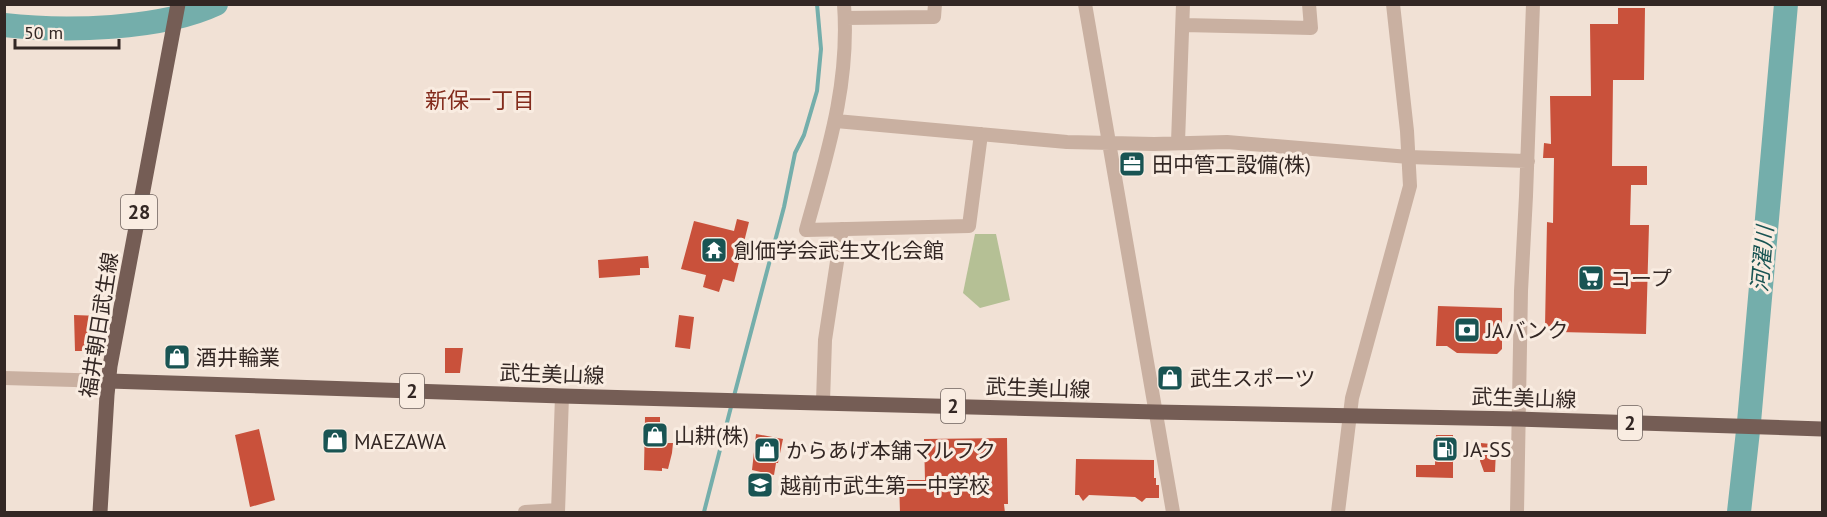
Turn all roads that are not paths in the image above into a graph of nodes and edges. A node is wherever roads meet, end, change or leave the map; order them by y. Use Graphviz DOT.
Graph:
graph roads {
  1 [pos="178,4"];
  2 [pos="935,4"];
  3 [pos="1085,4"];
  4 [pos="1184,4"];
  5 [pos="1309,4"];
  6 [pos="1393,4"];
  7 [pos="1533,4"];
  8 [pos="844,11"];
  9 [pos="1183,25"];
  10 [pos="836,121"];
  11 [pos="981,134"];
  12 [pos="1178,142"];
  13 [pos="1109,143"];
  14 [pos="1409,157"];
  15 [pos="1528,161"];
  16 [pos="842,229"];
  17 [pos="4,378"];
  18 [pos="108,381"];
  19 [pos="562,396"];
  20 [pos="823,402"];
  21 [pos="1156,412"];
  22 [pos="1349,416"];
  23 [pos="1518,419"];
  24 [pos="1822,429"];
  25 [pos="558,512"];
  26 [pos="100,513"];
  27 [pos="525,513"];
  28 [pos="1173,513"];
  29 [pos="1338,513"];
  30 [pos="1517,513"];
  1 -- 18 [label="main road, 福井朝日武生線 / 28"];
  2 -- 8 [label="street"];
  3 -- 13 [label="street"];
  4 -- 9 [label="street"];
  5 -- 9 [label="street"];
  6 -- 14 [label="street"];
  7 -- 15 [label="street"];
  8 -- 10 [label="street"];
  9 -- 12 [label="street"];
  10 -- 11 [label="street"];
  10 -- 16 [label="street"];
  11 -- 13 [label="street"];
  11 -- 16 [label="street"];
  12 -- 13 [label="street"];
  12 -- 14 [label="street"];
  13 -- 21 [label="street"];
  14 -- 15 [label="street"];
  14 -- 22 [label="street"];
  15 -- 23 [label="street"];
  16 -- 20 [label="street"];
  17 -- 18 [label="street"];
  18 -- 19 [label="main road, 武生美山線 / 2"];
  18 -- 26 [label="main road, 福井朝日武生線 / 28"];
  19 -- 20 [label="main road, 武生美山線 / 2"];
  19 -- 25 [label="street"];
  20 -- 21 [label="main road, 武生美山線 / 2"];
  21 -- 22 [label="main road, 武生美山線 / 2"];
  21 -- 28 [label="street"];
  22 -- 23 [label="main road, 武生美山線 / 2"];
  22 -- 29 [label="street"];
  23 -- 24 [label="main road, 武生美山線 / 2"];
  23 -- 30 [label="street"];
  25 -- 27 [label="street"];
}
